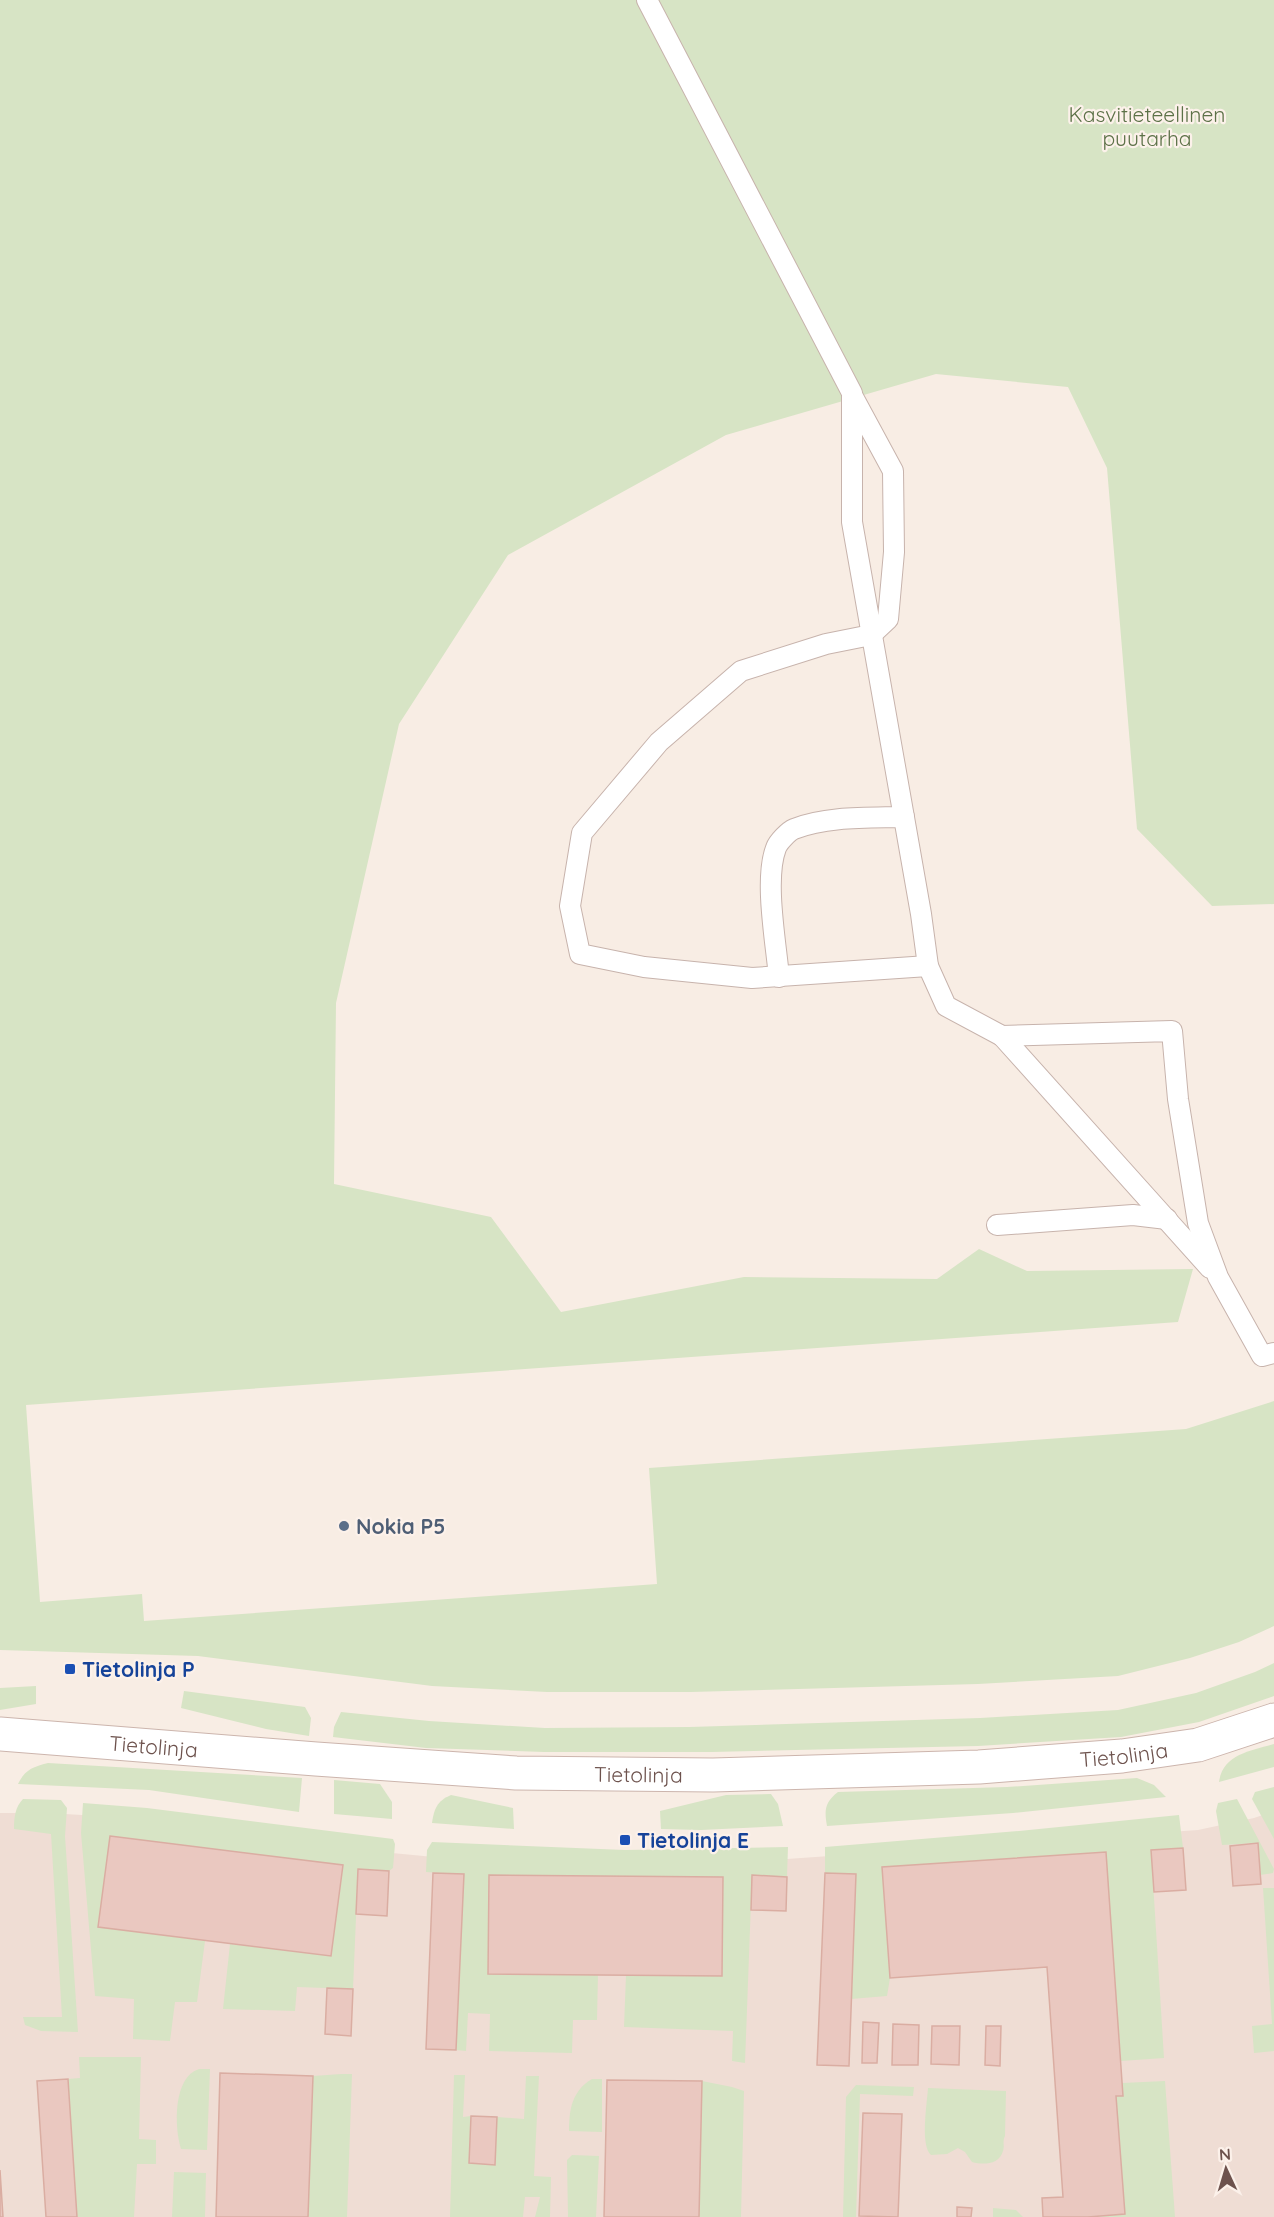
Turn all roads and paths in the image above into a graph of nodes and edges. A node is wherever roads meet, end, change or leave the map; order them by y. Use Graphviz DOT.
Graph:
graph roads {
  1 [pos="647,0"];
  2 [pos="852,393"];
  3 [pos="871,635"];
  4 [pos="904,817"];
  5 [pos="928,966"];
  6 [pos="779,977"];
  7 [pos="1002,1036"];
  8 [pos="1167,1219"];
  9 [pos="997,1225"];
  10 [pos="1218,1277"];
  11 [pos="1274,1353"];
  12 [pos="1274,1720"];
  13 [pos="0,1734"];
  1 -- 2 [label="lane"];
  2 -- 3 [label="lane"];
  2 -- 3 [label="lane"];
  3 -- 4 [label="lane"];
  3 -- 6 [label="lane"];
  4 -- 5 [label="lane"];
  4 -- 6 [label="lane"];
  5 -- 6 [label="lane"];
  5 -- 7 [label="lane"];
  7 -- 8 [label="lane"];
  7 -- 10 [label="lane"];
  8 -- 9 [label="lane"];
  8 -- 10 [label="lane"];
  10 -- 11 [label="lane"];
  12 -- 13 [label="street, Tietolinja"];
}
